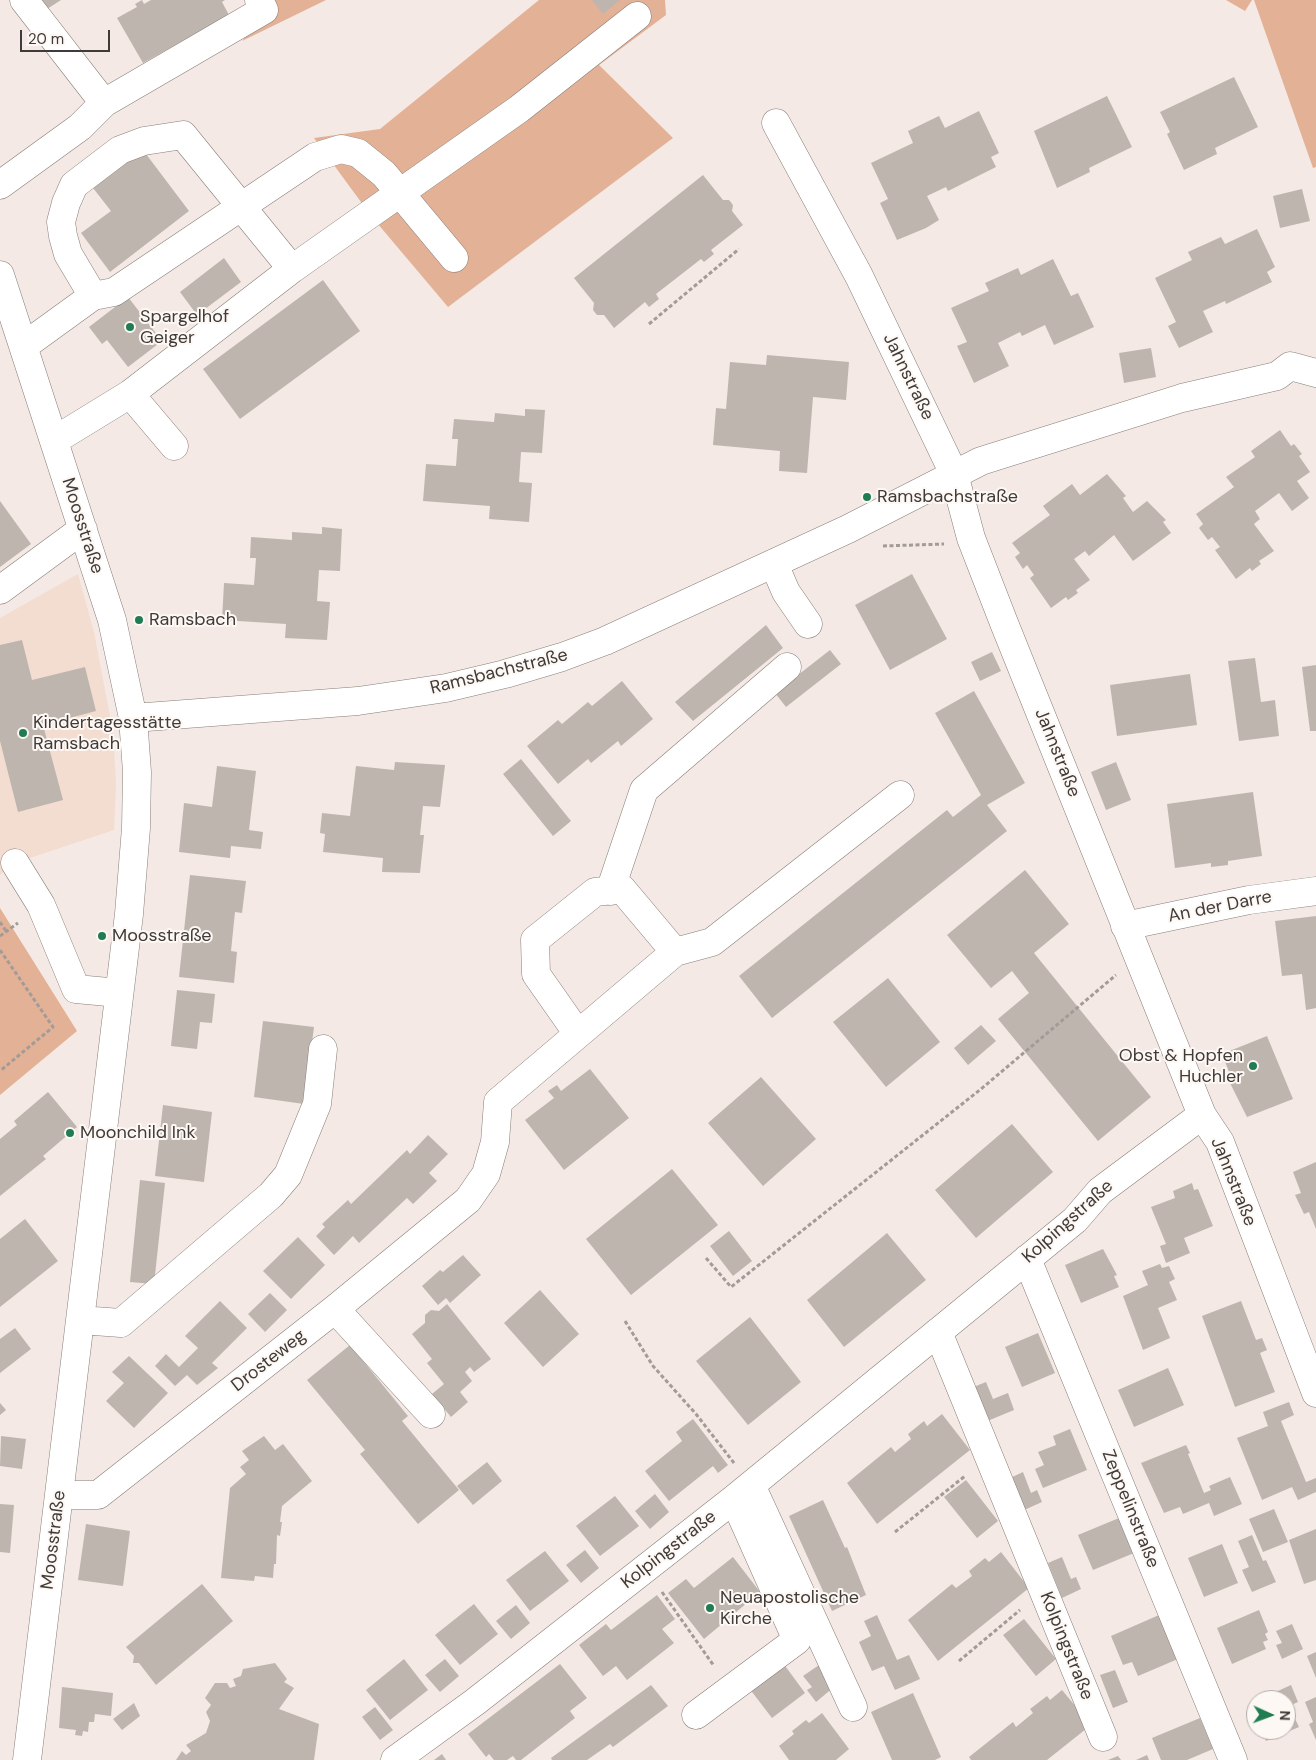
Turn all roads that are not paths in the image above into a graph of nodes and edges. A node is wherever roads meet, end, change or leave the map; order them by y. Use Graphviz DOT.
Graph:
graph roads {
  1 [pos="24,0"];
  2 [pos="259,0"];
  3 [pos="637,16"];
  4 [pos="104,103"];
  5 [pos="776,123"];
  6 [pos="0,184"];
  7 [pos="400,194"];
  8 [pos="242,206"];
  9 [pos="454,258"];
  10 [pos="292,269"];
  11 [pos="0,275"];
  12 [pos="93,296"];
  13 [pos="24,346"];
  14 [pos="1316,373"];
  15 [pos="130,394"];
  16 [pos="55,440"];
  17 [pos="174,446"];
  18 [pos="954,474"];
  19 [pos="83,529"];
  20 [pos="774,564"];
  21 [pos="0,590"];
  22 [pos="808,624"];
  23 [pos="787,667"];
  24 [pos="133,718"];
  25 [pos="900,795"];
  26 [pos="15,863"];
  27 [pos="610,891"];
  28 [pos="1316,891"];
  29 [pos="1125,926"];
  30 [pos="675,952"];
  31 [pos="119,993"];
  32 [pos="578,1034"];
  33 [pos="323,1049"];
  34 [pos="1202,1115"];
  35 [pos="1027,1259"];
  36 [pos="335,1309"];
  37 [pos="80,1320"];
  38 [pos="938,1332"];
  39 [pos="1316,1392"];
  40 [pos="431,1414"];
  41 [pos="742,1492"];
  42 [pos="60,1495"];
  43 [pos="853,1707"];
  44 [pos="696,1715"];
  45 [pos="1103,1737"];
  46 [pos="27,1760"];
  47 [pos="395,1760"];
  48 [pos="1233,1760"];
  1 -- 4 [label="street"];
  2 -- 4 [label="street"];
  3 -- 7 [label="street"];
  4 -- 6 [label="street"];
  5 -- 18 [label="street, Jahnstraße"];
  7 -- 8 [label="street"];
  7 -- 9 [label="street"];
  7 -- 10 [label="street"];
  8 -- 10 [label="street"];
  8 -- 12 [label="street"];
  8 -- 12 [label="street"];
  10 -- 15 [label="street"];
  11 -- 13 [label="street, Moosstraße"];
  12 -- 13 [label="street"];
  13 -- 16 [label="street, Moosstraße"];
  14 -- 18 [label="street, Ramsbachstraße"];
  15 -- 16 [label="street"];
  15 -- 17 [label="street"];
  16 -- 19 [label="street, Moosstraße"];
  18 -- 20 [label="street, Ramsbachstraße"];
  18 -- 29 [label="street, Jahnstraße"];
  19 -- 21 [label="street"];
  19 -- 24 [label="street, Moosstraße"];
  20 -- 22 [label="street"];
  20 -- 24 [label="street, Ramsbachstraße"];
  23 -- 27 [label="street"];
  24 -- 31 [label="street, Moosstraße"];
  25 -- 30 [label="street"];
  26 -- 31 [label="street"];
  27 -- 30 [label="street"];
  27 -- 32 [label="street"];
  28 -- 29 [label="street, An der Darre"];
  29 -- 34 [label="street, Jahnstraße"];
  30 -- 32 [label="street, Drosteweg"];
  31 -- 37 [label="street, Moosstraße"];
  32 -- 36 [label="street, Drosteweg"];
  33 -- 37 [label="street"];
  34 -- 35 [label="street, Kolpingstraße"];
  34 -- 39 [label="street, Jahnstraße"];
  35 -- 38 [label="street, Kolpingstraße"];
  35 -- 48 [label="street, Zeppelinstraße"];
  36 -- 40 [label="street"];
  36 -- 42 [label="street, Drosteweg"];
  37 -- 42 [label="street, Moosstraße"];
  38 -- 41 [label="street, Kolpingstraße"];
  38 -- 45 [label="street, Kolpingstraße"];
  41 -- 43 [label="street"];
  41 -- 44 [label="street"];
  41 -- 47 [label="street, Kolpingstraße"];
  42 -- 46 [label="street, Moosstraße"];
}
